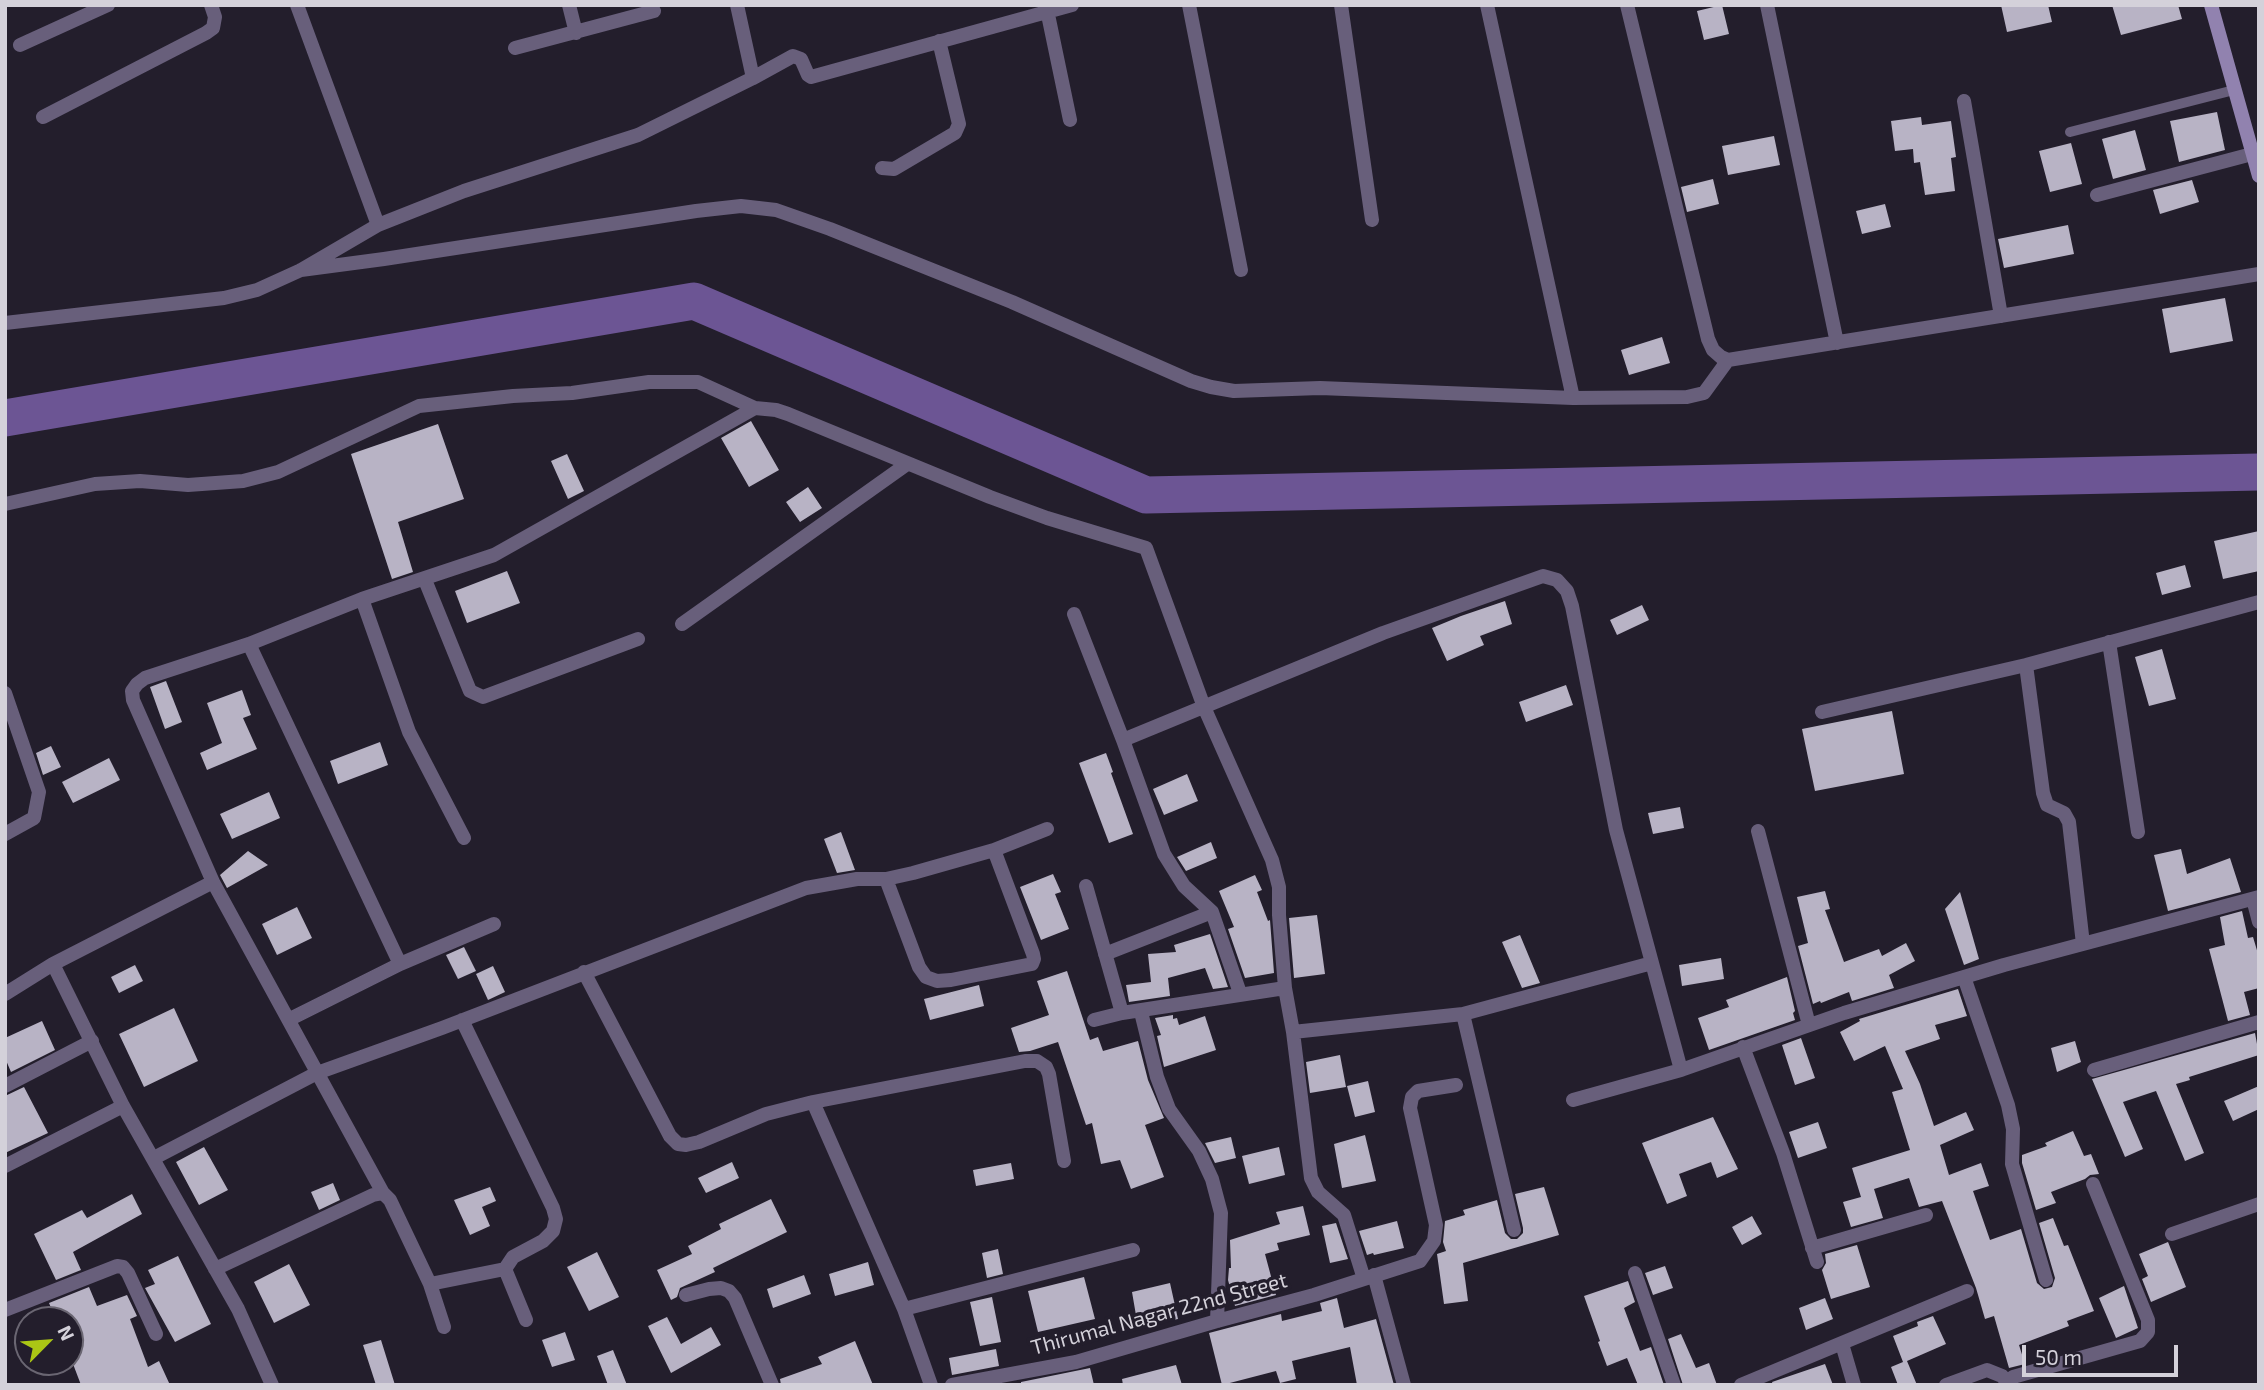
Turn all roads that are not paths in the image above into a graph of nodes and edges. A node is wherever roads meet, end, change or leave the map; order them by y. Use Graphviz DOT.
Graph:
graph roads {
  1 [pos="108,5"];
  2 [pos="211,5"];
  3 [pos="297,5"];
  4 [pos="569,5"];
  5 [pos="737,5"];
  6 [pos="1072,5"];
  7 [pos="1189,5"];
  8 [pos="1341,5"];
  9 [pos="1487,5"];
  10 [pos="1627,5"];
  11 [pos="1767,5"];
  12 [pos="2211,5"];
  13 [pos="1047,8"];
  14 [pos="654,11"];
  15 [pos="576,33"];
  16 [pos="939,41"];
  17 [pos="20,45"];
  18 [pos="515,48"];
  19 [pos="753,78"];
  20 [pos="2234,90"];
  21 [pos="1964,101"];
  22 [pos="43,117"];
  23 [pos="1070,120"];
  24 [pos="2070,132"];
  25 [pos="2252,154"];
  26 [pos="882,168"];
  27 [pos="2259,176"];
  28 [pos="2097,195"];
  29 [pos="1372,220"];
  30 [pos="378,225"];
  31 [pos="301,270"];
  32 [pos="1241,270"];
  33 [pos="2259,274"];
  34 [pos="2001,316"];
  35 [pos="5,323"];
  36 [pos="1837,343"];
  37 [pos="1728,360"];
  38 [pos="1573,398"];
  39 [pos="755,408"];
  40 [pos="907,464"];
  41 [pos="5,503"];
  42 [pos="425,580"];
  43 [pos="362,599"];
  44 [pos="2259,602"];
  45 [pos="1074,614"];
  46 [pos="682,624"];
  47 [pos="638,639"];
  48 [pos="2109,642"];
  49 [pos="249,644"];
  50 [pos="2026,665"];
  51 [pos="5,693"];
  52 [pos="1204,707"];
  53 [pos="1822,712"];
  54 [pos="1123,740"];
  55 [pos="1047,829"];
  56 [pos="1758,831"];
  57 [pos="2138,832"];
  58 [pos="5,834"];
  59 [pos="464,838"];
  60 [pos="994,850"];
  61 [pos="886,879"];
  62 [pos="214,882"];
  63 [pos="1086,886"];
  64 [pos="2256,898"];
  65 [pos="1212,912"];
  66 [pos="2259,922"];
  67 [pos="494,925"];
  68 [pos="2083,944"];
  69 [pos="1105,954"];
  70 [pos="1652,963"];
  71 [pos="53,964"];
  72 [pos="400,964"];
  73 [pos="584,972"];
  74 [pos="1964,977"];
  75 [pos="1285,988"];
  76 [pos="5,993"];
  77 [pos="1240,993"];
  78 [pos="1141,1012"];
  79 [pos="1122,1013"];
  80 [pos="1464,1014"];
  81 [pos="290,1019"];
  82 [pos="462,1020"];
  83 [pos="1094,1020"];
  84 [pos="2259,1022"];
  85 [pos="1809,1025"];
  86 [pos="1293,1032"];
  87 [pos="92,1041"];
  88 [pos="1743,1047"];
  89 [pos="1681,1070"];
  90 [pos="2094,1070"];
  91 [pos="317,1073"];
  92 [pos="1456,1085"];
  93 [pos="5,1086"];
  94 [pos="1573,1100"];
  95 [pos="813,1102"];
  96 [pos="123,1107"];
  97 [pos="153,1158"];
  98 [pos="1064,1161"];
  99 [pos="5,1166"];
  100 [pos="2093,1184"];
  101 [pos="383,1193"];
  102 [pos="2259,1204"];
  103 [pos="1926,1215"];
  104 [pos="1514,1230"];
  105 [pos="2172,1234"];
  106 [pos="1133,1250"];
  107 [pos="215,1269"];
  108 [pos="505,1269"];
  109 [pos="1635,1273"];
  110 [pos="1369,1277"];
  111 [pos="2046,1280"];
  112 [pos="430,1284"];
  113 [pos="1966,1291"];
  114 [pos="686,1295"];
  115 [pos="904,1309"];
  116 [pos="5,1310"];
  117 [pos="526,1320"];
  118 [pos="1217,1321"];
  119 [pos="443,1327"];
  120 [pos="156,1334"];
  121 [pos="1842,1344"];
  122 [pos="2007,1384"];
  123 [pos="272,1385"];
  124 [pos="772,1385"];
  125 [pos="932,1385"];
  126 [pos="952,1385"];
  127 [pos="1404,1385"];
  128 [pos="1674,1385"];
  129 [pos="1741,1385"];
  130 [pos="1854,1385"];
  131 [pos="1946,1385"];
  1 -- 17 [label="street"];
  2 -- 22 [label="street"];
  3 -- 30 [label="street"];
  4 -- 15 [label="street"];
  5 -- 19 [label="street"];
  6 -- 13 [label="street"];
  7 -- 32 [label="street"];
  8 -- 29 [label="street"];
  9 -- 38 [label="street"];
  10 -- 37 [label="street"];
  11 -- 36 [label="street"];
  12 -- 20 [label="main road"];
  13 -- 16 [label="street"];
  13 -- 23 [label="street"];
  14 -- 15 [label="street"];
  15 -- 18 [label="street"];
  16 -- 19 [label="street"];
  16 -- 26 [label="street"];
  19 -- 30 [label="street"];
  20 -- 24 [label="lane"];
  20 -- 25 [label="main road"];
  21 -- 34 [label="street"];
  25 -- 27 [label="main road"];
  25 -- 28 [label="street"];
  30 -- 31 [label="street"];
  31 -- 35 [label="street"];
  31 -- 38 [label="street"];
  33 -- 34 [label="street"];
  34 -- 36 [label="street"];
  36 -- 37 [label="street"];
  37 -- 38 [label="street"];
  39 -- 40 [label="street"];
  39 -- 41 [label="street"];
  39 -- 42 [label="street"];
  40 -- 46 [label="street"];
  40 -- 52 [label="street"];
  42 -- 43 [label="street"];
  42 -- 47 [label="street"];
  43 -- 49 [label="street"];
  43 -- 59 [label="street"];
  44 -- 48 [label="street"];
  45 -- 54 [label="street"];
  48 -- 50 [label="street"];
  48 -- 57 [label="street"];
  49 -- 62 [label="street"];
  49 -- 72 [label="street"];
  50 -- 53 [label="street"];
  50 -- 68 [label="street"];
  51 -- 58 [label="street"];
  52 -- 54 [label="street"];
  52 -- 70 [label="street"];
  52 -- 75 [label="street"];
  54 -- 65 [label="street"];
  55 -- 60 [label="street"];
  56 -- 85 [label="street"];
  60 -- 61 [label="street"];
  60 -- 61 [label="street"];
  61 -- 73 [label="street"];
  62 -- 71 [label="street"];
  62 -- 81 [label="street"];
  63 -- 69 [label="street"];
  64 -- 66 [label="street"];
  64 -- 68 [label="street"];
  65 -- 69 [label="street"];
  65 -- 77 [label="street"];
  67 -- 72 [label="street"];
  68 -- 74 [label="street"];
  69 -- 79 [label="street"];
  70 -- 80 [label="street"];
  70 -- 89 [label="street"];
  71 -- 76 [label="street"];
  71 -- 87 [label="street"];
  72 -- 81 [label="street"];
  73 -- 82 [label="street"];
  73 -- 95 [label="street"];
  74 -- 85 [label="street"];
  74 -- 111 [label="street"];
  75 -- 77 [label="street"];
  75 -- 86 [label="street"];
  77 -- 78 [label="street"];
  78 -- 79 [label="street"];
  78 -- 118 [label="street"];
  79 -- 83 [label="street"];
  80 -- 86 [label="street"];
  80 -- 104 [label="street"];
  81 -- 91 [label="street"];
  82 -- 91 [label="street"];
  82 -- 108 [label="street"];
  84 -- 90 [label="street"];
  85 -- 88 [label="street"];
  86 -- 110 [label="street"];
  87 -- 93 [label="street"];
  87 -- 96 [label="street"];
  88 -- 89 [label="street"];
  88 -- 103 [label="street"];
  89 -- 94 [label="street"];
  91 -- 97 [label="street"];
  91 -- 101 [label="street"];
  92 -- 110 [label="street, Thirumal Nagar 22nd Street"];
  95 -- 98 [label="street"];
  95 -- 115 [label="street"];
  96 -- 97 [label="street"];
  96 -- 99 [label="street"];
  97 -- 107 [label="street"];
  100 -- 122 [label="street"];
  101 -- 107 [label="street"];
  101 -- 112 [label="street"];
  102 -- 105 [label="street"];
  106 -- 115 [label="street"];
  107 -- 123 [label="street"];
  108 -- 112 [label="street"];
  108 -- 117 [label="street"];
  109 -- 128 [label="street"];
  110 -- 118 [label="street, Thirumal Nagar 22nd Street"];
  110 -- 127 [label="street"];
  112 -- 119 [label="street"];
  113 -- 121 [label="street"];
  114 -- 124 [label="street"];
  115 -- 125 [label="street"];
  116 -- 120 [label="street"];
  118 -- 126 [label="street, Thirumal Nagar 22nd Street"];
  121 -- 129 [label="street"];
  121 -- 130 [label="street"];
  122 -- 131 [label="street"];
}
